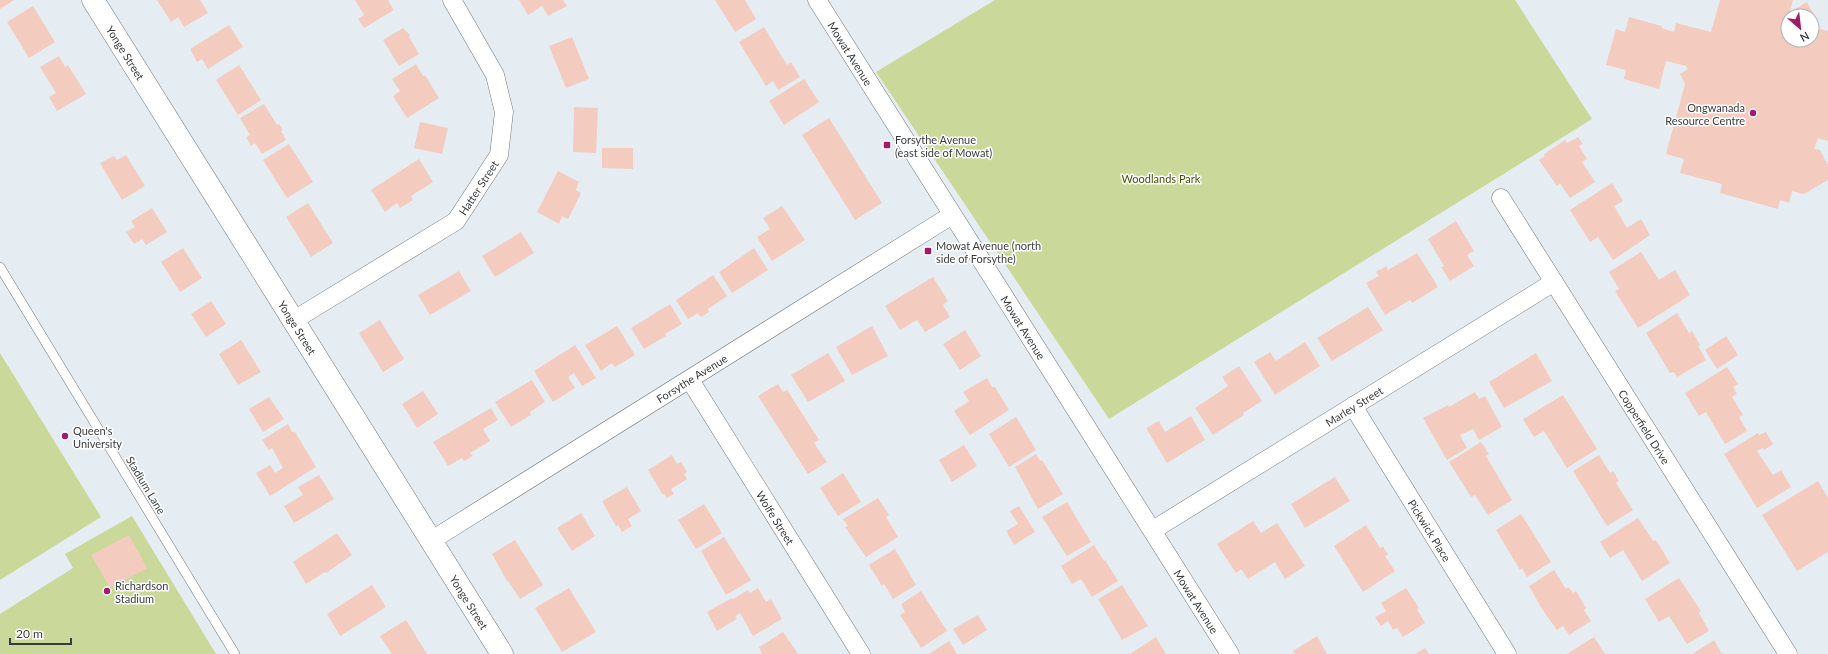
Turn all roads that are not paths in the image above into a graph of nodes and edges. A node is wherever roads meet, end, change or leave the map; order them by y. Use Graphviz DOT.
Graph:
graph roads {
  1 [pos="93,0"];
  2 [pos="452,0"];
  3 [pos="817,0"];
  4 [pos="1501,198"];
  5 [pos="952,215"];
  6 [pos="0,267"];
  7 [pos="1554,282"];
  8 [pos="294,320"];
  9 [pos="690,380"];
  10 [pos="1353,406"];
  11 [pos="1153,530"];
  12 [pos="432,540"];
  13 [pos="235,654"];
  14 [pos="502,654"];
  15 [pos="861,654"];
  16 [pos="1230,654"];
  17 [pos="1507,654"];
  18 [pos="1788,654"];
  1 -- 8 [label="street, Yonge Street"];
  2 -- 8 [label="street, Hatter Street"];
  3 -- 5 [label="street, Mowat Avenue"];
  4 -- 7 [label="street, Copperfield Drive"];
  5 -- 9 [label="street, Forsythe Avenue"];
  5 -- 11 [label="street, Mowat Avenue"];
  6 -- 13 [label="lane, Stadium Lane"];
  7 -- 10 [label="street, Marley Street"];
  7 -- 18 [label="street, Copperfield Drive"];
  8 -- 12 [label="street, Yonge Street"];
  9 -- 12 [label="street, Forsythe Avenue"];
  9 -- 15 [label="street, Wolfe Street"];
  10 -- 11 [label="street, Marley Street"];
  10 -- 17 [label="street, Pickwick Place"];
  11 -- 16 [label="street, Mowat Avenue"];
  12 -- 14 [label="street, Yonge Street"];
}
